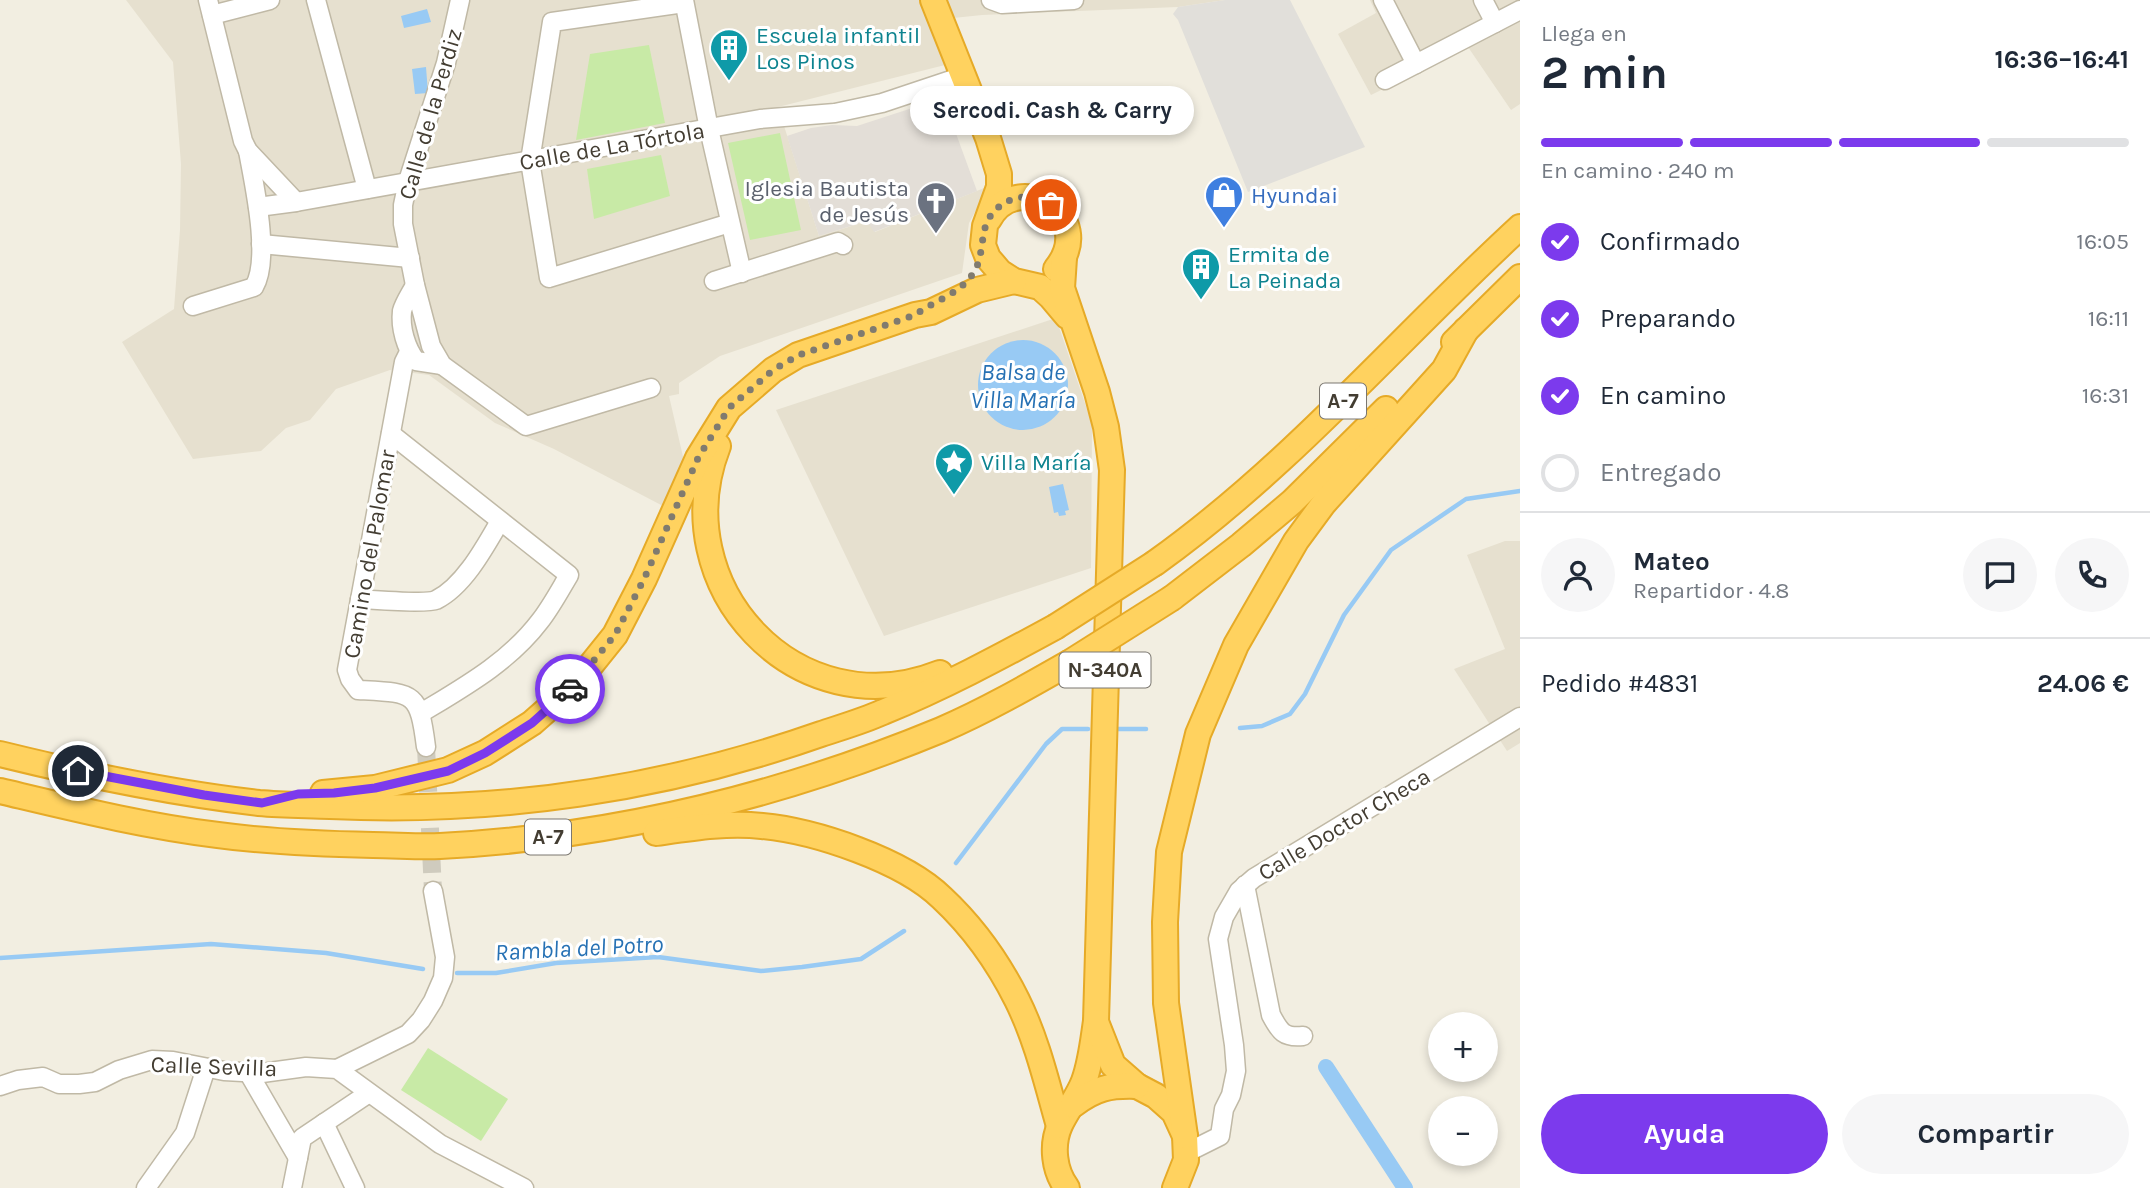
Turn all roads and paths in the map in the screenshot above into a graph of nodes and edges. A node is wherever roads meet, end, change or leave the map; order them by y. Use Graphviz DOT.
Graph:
graph roads {
  1 [pos="270,0"];
  2 [pos="316,0"];
  3 [pos="460,0"];
  4 [pos="933,0"];
  5 [pos="1074,0"];
  6 [pos="1383,0"];
  7 [pos="1483,0"];
  8 [pos="992,1"];
  9 [pos="684,2"];
  10 [pos="210,7"];
  11 [pos="1520,10"];
  12 [pos="1494,23"];
  13 [pos="1416,64"];
  14 [pos="963,76"];
  15 [pos="1385,80"];
  16 [pos="709,129"];
  17 [pos="988,138"];
  18 [pos="248,151"];
  19 [pos="530,161"];
  20 [pos="408,181"];
  21 [pos="367,189"];
  22 [pos="1039,200"];
  23 [pos="296,202"];
  24 [pos="258,207"];
  25 [pos="730,223"];
  26 [pos="1520,227"];
  27 [pos="984,235"];
  28 [pos="261,244"];
  29 [pos="843,245"];
  30 [pos="410,258"];
  31 [pos="1064,258"];
  32 [pos="741,273"];
  33 [pos="1520,277"];
  34 [pos="714,281"];
  35 [pos="1021,282"];
  36 [pos="415,285"];
  37 [pos="193,306"];
  38 [pos="915,315"];
  39 [pos="1074,325"];
  40 [pos="1466,330"];
  41 [pos="409,352"];
  42 [pos="442,365"];
  43 [pos="651,388"];
  44 [pos="751,388"];
  45 [pos="391,434"];
  46 [pos="500,521"];
  47 [pos="360,600"];
  48 [pos="1012,651"];
  49 [pos="421,713"];
  50 [pos="1520,717"];
  51 [pos="426,747"];
  52 [pos="0,754"];
  53 [pos="0,791"];
  54 [pos="262,803"];
  55 [pos="575,834"];
  56 [pos="1245,885"];
  57 [pos="433,891"];
  58 [pos="1096,1021"];
  59 [pos="1303,1036"];
  60 [pos="206,1068"];
  61 [pos="337,1069"];
  62 [pos="248,1072"];
  63 [pos="0,1086"];
  64 [pos="1137,1086"];
  65 [pos="369,1093"];
  66 [pos="1073,1105"];
  67 [pos="324,1123"];
  68 [pos="1059,1126"];
  69 [pos="1185,1144"];
  70 [pos="298,1158"];
  71 [pos="1060,1185"];
  72 [pos="146,1188"];
  73 [pos="292,1188"];
  74 [pos="355,1188"];
  75 [pos="524,1188"];
  76 [pos="1175,1188"];
  1 -- 10 [label="street"];
  2 -- 21 [label="street"];
  3 -- 20 [label="street, Calle de la Perdiz"];
  4 -- 14 [label="highway, N-340A"];
  5 -- 8 [label="street"];
  6 -- 13 [label="street"];
  7 -- 12 [label="street"];
  9 -- 16 [label="street"];
  9 -- 19 [label="street"];
  10 -- 18 [label="street"];
  11 -- 12 [label="street"];
  12 -- 13 [label="street"];
  13 -- 15 [label="street"];
  14 -- 16 [label="street, Calle de La Tórtola"];
  14 -- 17 [label="highway, N-340A"];
  16 -- 19 [label="street, Calle de La Tórtola"];
  16 -- 25 [label="street"];
  17 -- 22 [label="highway, N-340A"];
  17 -- 27 [label="highway, N-340A"];
  18 -- 23 [label="street"];
  18 -- 24 [label="street"];
  19 -- 20 [label="street, Calle de La Tórtola"];
  19 -- 25 [label="street"];
  20 -- 21 [label="street, Calle de La Tórtola"];
  20 -- 30 [label="street, Calle de la Perdiz"];
  21 -- 23 [label="street, Calle de La Tórtola"];
  22 -- 27 [label="highway"];
  22 -- 31 [label="highway, N-340A"];
  23 -- 24 [label="street, Calle de La Tórtola"];
  24 -- 28 [label="street"];
  25 -- 32 [label="street"];
  26 -- 48 [label="highway, A-7, bridge"];
  27 -- 35 [label="highway, N-340A"];
  27 -- 38 [label="highway"];
  28 -- 30 [label="street"];
  28 -- 37 [label="street"];
  29 -- 32 [label="street"];
  30 -- 36 [label="street, Calle de la Perdiz"];
  31 -- 35 [label="highway"];
  31 -- 39 [label="highway, N-340A"];
  32 -- 34 [label="street"];
  33 -- 40 [label="highway, A-7"];
  35 -- 38 [label="highway"];
  35 -- 39 [label="highway, N-340A"];
  36 -- 41 [label="street, Camino del Palomar"];
  36 -- 42 [label="street, Calle de la Perdiz"];
  38 -- 44 [label="highway"];
  39 -- 58 [label="highway, N-340A"];
  40 -- 55 [label="highway, A-7, bridge"];
  40 -- 69 [label="highway"];
  41 -- 42 [label="street"];
  41 -- 45 [label="street, Camino del Palomar"];
  42 -- 43 [label="street, Calle de la Perdiz"];
  44 -- 48 [label="highway"];
  44 -- 54 [label="highway"];
  45 -- 46 [label="street"];
  45 -- 47 [label="street, Camino del Palomar"];
  46 -- 47 [label="street"];
  46 -- 49 [label="street"];
  47 -- 49 [label="street, Camino del Palomar"];
  48 -- 54 [label="highway, A-7"];
  49 -- 51 [label="street"];
  50 -- 56 [label="street, Calle Doctor Checa"];
  52 -- 54 [label="highway, A-7"];
  53 -- 55 [label="highway, A-7"];
  55 -- 68 [label="highway"];
  56 -- 59 [label="street"];
  56 -- 69 [label="street, Calle Doctor Checa"];
  57 -- 61 [label="street"];
  58 -- 64 [label="highway, N-340A"];
  58 -- 66 [label="highway, N-340A"];
  60 -- 62 [label="street, Calle Sevilla"];
  60 -- 63 [label="street, Calle Sevilla"];
  60 -- 72 [label="street"];
  61 -- 62 [label="street, Calle Sevilla"];
  61 -- 65 [label="street"];
  62 -- 70 [label="street"];
  64 -- 66 [label="highway, N-340A"];
  64 -- 69 [label="highway, N-340A"];
  65 -- 67 [label="street"];
  65 -- 75 [label="street"];
  66 -- 68 [label="highway, N-340A"];
  67 -- 70 [label="street"];
  67 -- 74 [label="street"];
  68 -- 71 [label="highway, N-340A"];
  69 -- 76 [label="highway"];
  70 -- 73 [label="street"];
}
